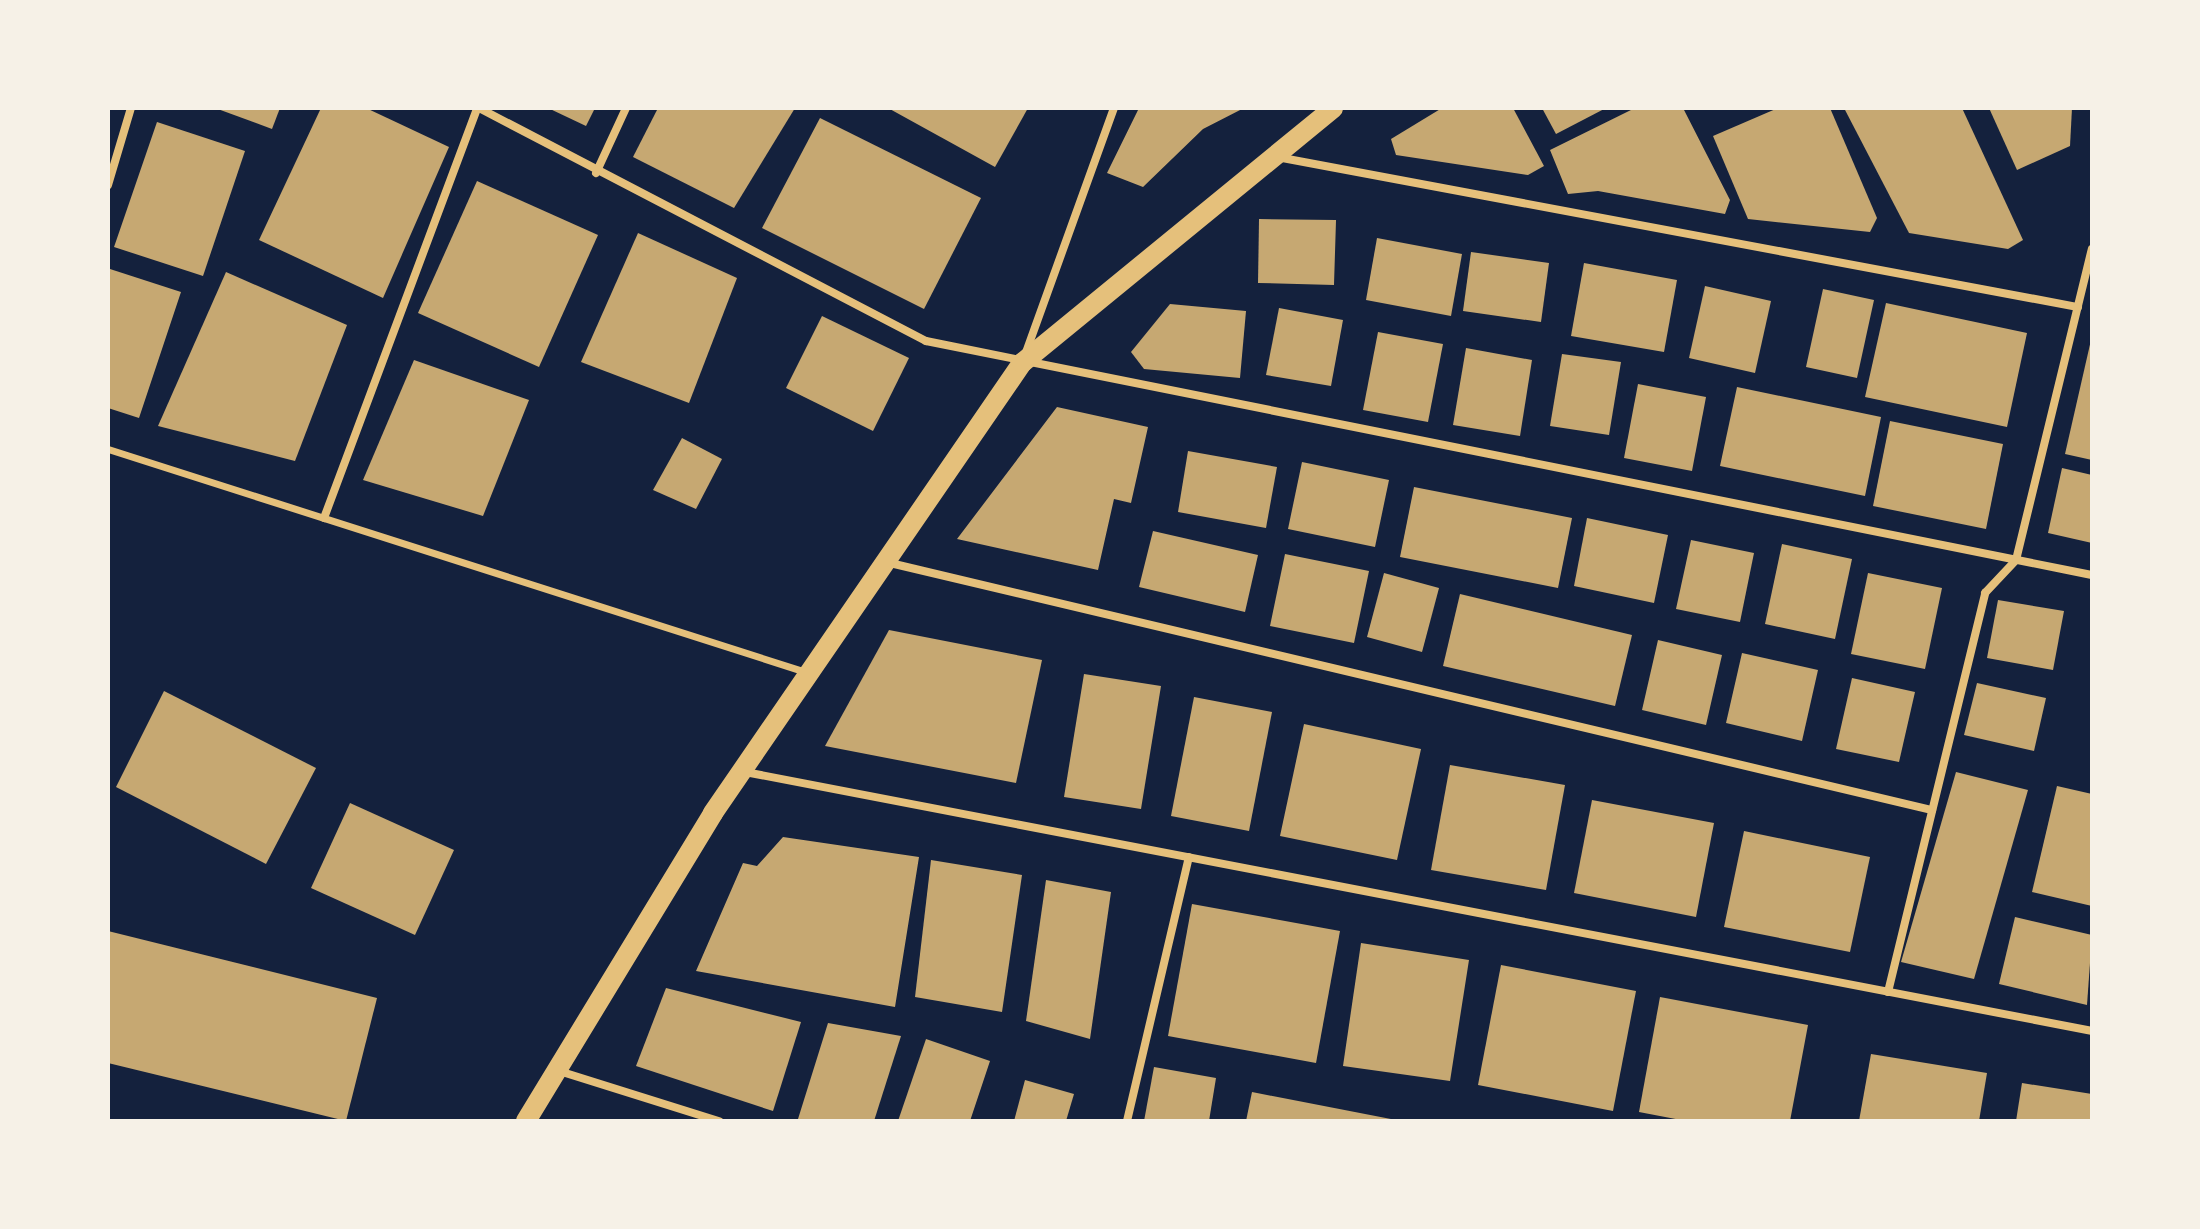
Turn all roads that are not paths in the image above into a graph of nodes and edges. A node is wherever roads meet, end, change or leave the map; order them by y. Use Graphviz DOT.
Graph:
graph roads {
  1 [pos="131,108"];
  2 [pos="478,108"];
  3 [pos="626,108"];
  4 [pos="1114,108"];
  5 [pos="1333,108"];
  6 [pos="1267,156"];
  7 [pos="596,173"];
  8 [pos="108,185"];
  9 [pos="2092,249"];
  10 [pos="2078,307"];
  11 [pos="1022,363"];
  12 [pos="108,449"];
  13 [pos="324,518"];
  14 [pos="2016,560"];
  15 [pos="890,563"];
  16 [pos="2092,575"];
  17 [pos="806,672"];
  18 [pos="741,771"];
  19 [pos="1932,810"];
  20 [pos="1189,857"];
  21 [pos="1888,992"];
  22 [pos="2092,1031"];
  23 [pos="558,1070"];
  24 [pos="526,1121"];
  25 [pos="719,1121"];
  26 [pos="1127,1121"];
  1 -- 8 [label="street"];
  2 -- 7 [label="street"];
  2 -- 13 [label="street"];
  3 -- 7 [label="street"];
  4 -- 11 [label="street"];
  5 -- 6 [label="main road"];
  6 -- 10 [label="street"];
  6 -- 11 [label="main road"];
  7 -- 11 [label="street"];
  9 -- 10 [label="street"];
  10 -- 14 [label="street"];
  11 -- 14 [label="street"];
  11 -- 15 [label="main road"];
  12 -- 13 [label="street"];
  13 -- 17 [label="street"];
  14 -- 16 [label="street"];
  14 -- 19 [label="street"];
  15 -- 17 [label="main road"];
  15 -- 19 [label="street"];
  17 -- 18 [label="main road"];
  18 -- 20 [label="street"];
  18 -- 23 [label="main road"];
  19 -- 21 [label="street"];
  20 -- 21 [label="street"];
  20 -- 26 [label="street"];
  21 -- 22 [label="street"];
  23 -- 24 [label="main road"];
  23 -- 25 [label="street"];
}
